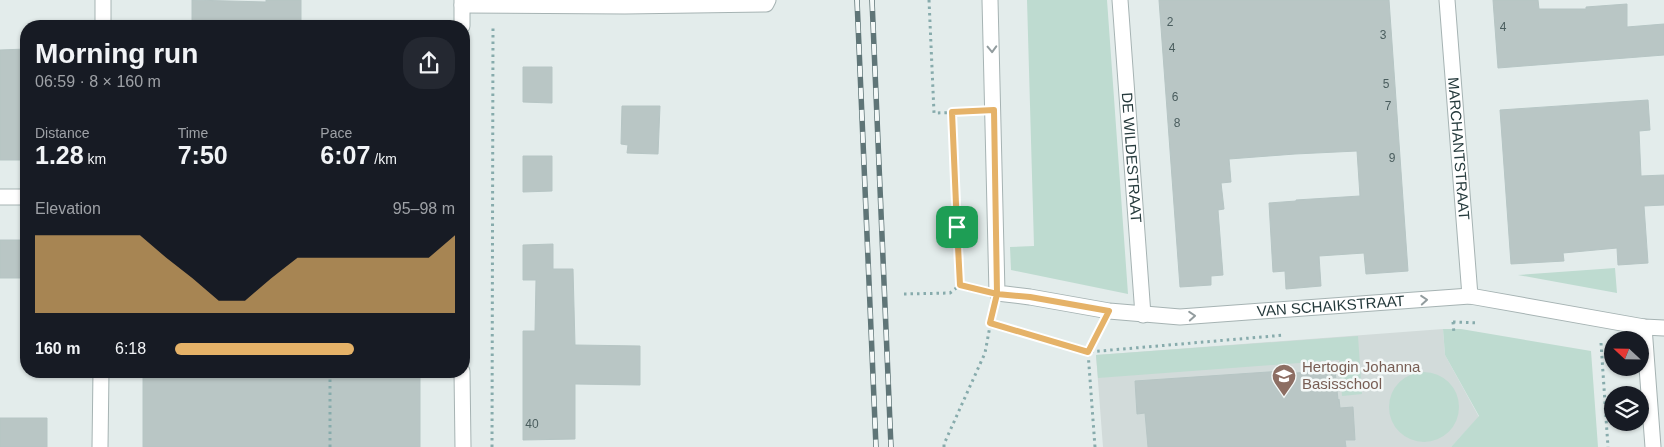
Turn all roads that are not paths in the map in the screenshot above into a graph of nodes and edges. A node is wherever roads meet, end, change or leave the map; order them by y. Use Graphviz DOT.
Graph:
graph roads {
  1 [pos="103,0"];
  2 [pos="768,0"];
  3 [pos="990,0"];
  4 [pos="1120,0"];
  5 [pos="1447,0"];
  6 [pos="462,2"];
  7 [pos="699,3"];
  8 [pos="104,20"];
  9 [pos="462,20"];
  10 [pos="0,197"];
  11 [pos="20,197"];
  12 [pos="1470,296"];
  13 [pos="1143,315"];
  14 [pos="1644,327"];
  15 [pos="1664,328"];
  16 [pos="101,378"];
  17 [pos="462,378"];
  18 [pos="100,447"];
  19 [pos="463,447"];
  20 [pos="1653,447"];
  1 -- 8 [label="street"];
  2 -- 7 [label="street"];
  3 -- 13 [label="street, VAN SCHAIKSTRAAT, one-way"];
  4 -- 13 [label="street, DE WILDESTRAAT"];
  5 -- 12 [label="street, MARCHANTSTRAAT"];
  6 -- 7 [label="street"];
  6 -- 9 [label="street"];
  10 -- 11 [label="street"];
  13 -- 12 [label="street, VAN SCHAIKSTRAAT, one-way"];
  12 -- 14 [label="street, VAN SCHAIKSTRAAT"];
  14 -- 15 [label="street, VAN SCHAIKSTRAAT"];
  14 -- 20 [label="street"];
  16 -- 18 [label="street"];
  17 -- 19 [label="street"];
}
